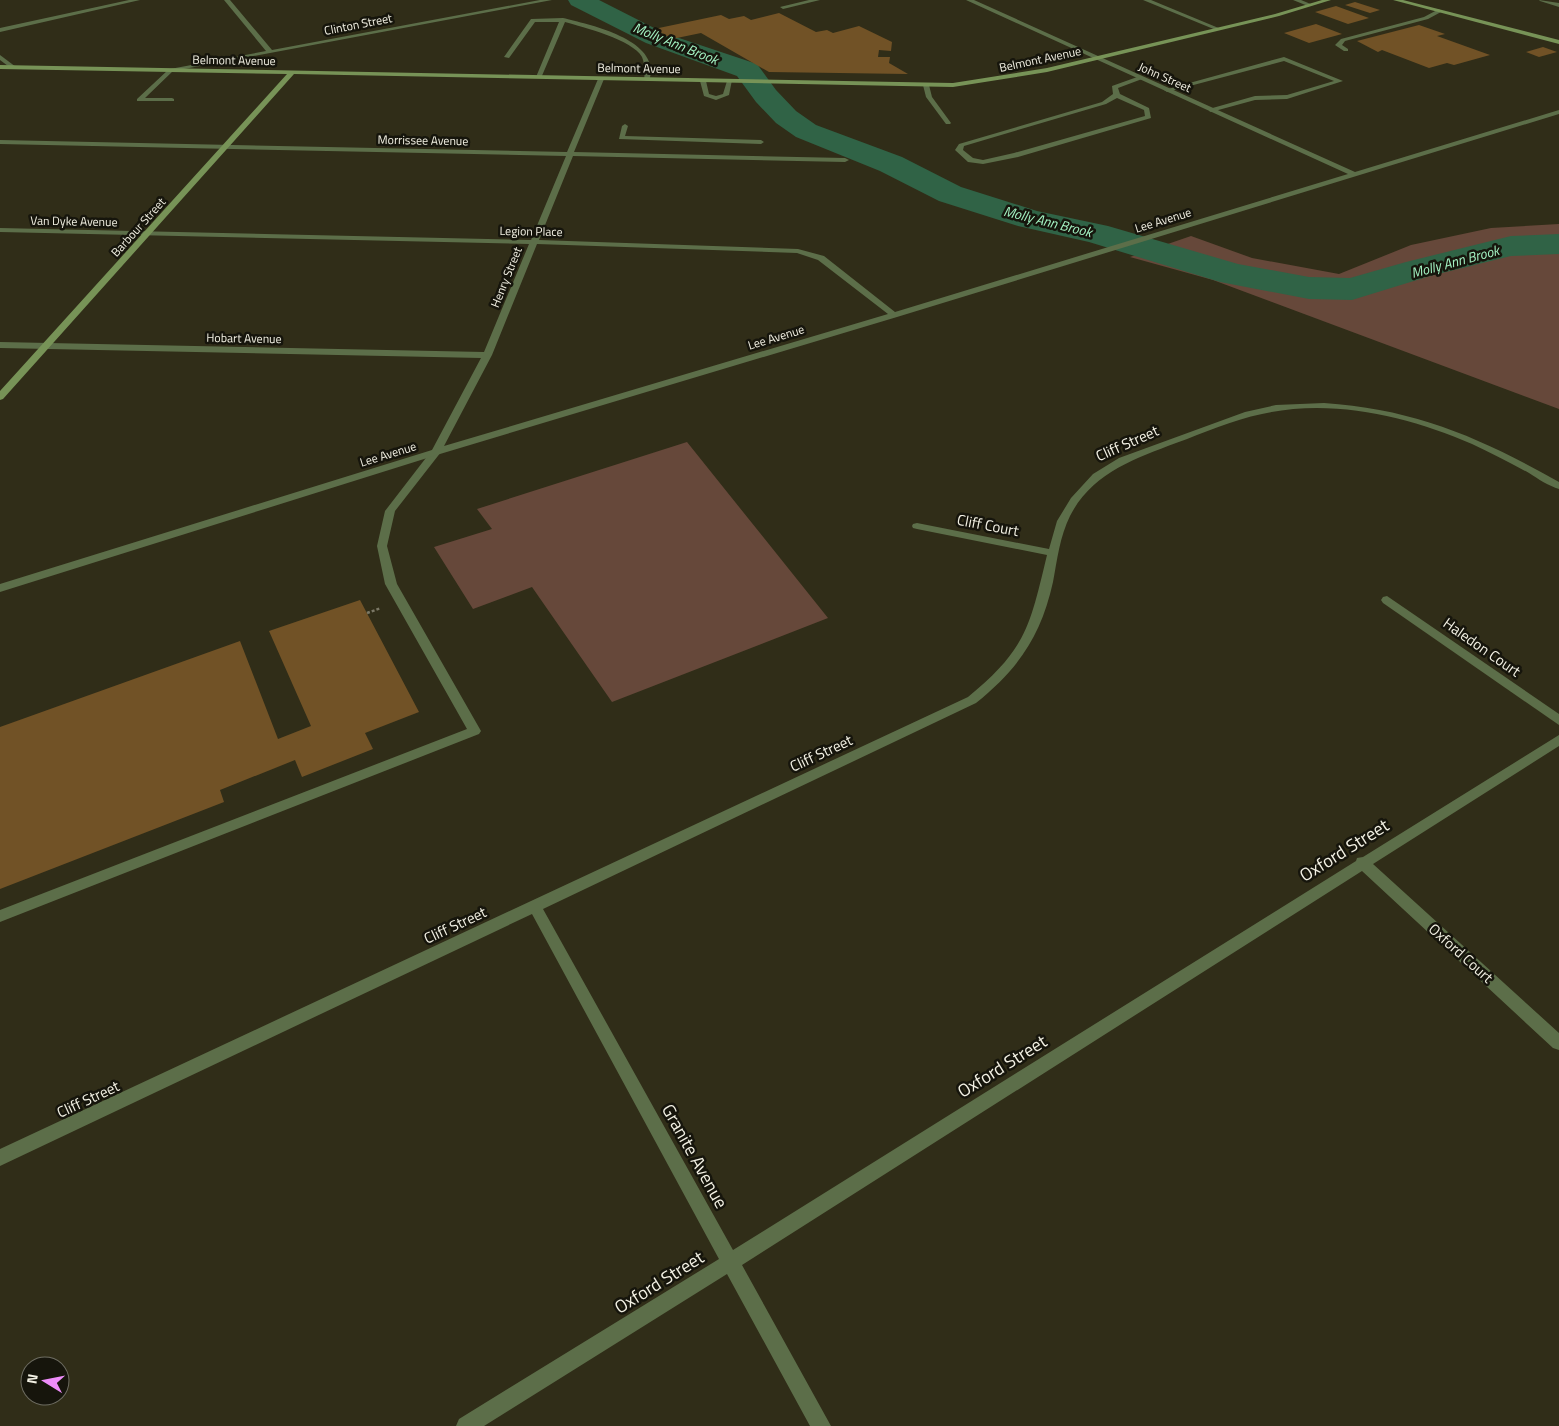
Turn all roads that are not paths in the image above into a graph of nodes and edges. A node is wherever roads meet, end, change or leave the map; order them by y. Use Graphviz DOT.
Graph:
graph roads {
  1 [pos="137,0"];
  2 [pos="227,0"];
  3 [pos="549,0"];
  4 [pos="817,0"];
  5 [pos="969,0"];
  6 [pos="1146,0"];
  7 [pos="1296,0"];
  8 [pos="1328,0"];
  9 [pos="1396,0"];
  10 [pos="1542,0"];
  11 [pos="1310,5"];
  12 [pos="1559,5"];
  13 [pos="783,7"];
  14 [pos="1439,12"];
  15 [pos="563,20"];
  16 [pos="1218,29"];
  17 [pos="0,30"];
  18 [pos="1559,42"];
  19 [pos="1346,50"];
  20 [pos="270,52"];
  21 [pos="0,57"];
  22 [pos="508,57"];
  23 [pos="1096,58"];
  24 [pos="0,67"];
  25 [pos="14,68"];
  26 [pos="170,70"];
  27 [pos="292,73"];
  28 [pos="539,77"];
  29 [pos="1140,78"];
  30 [pos="601,79"];
  31 [pos="647,80"];
  32 [pos="706,81"];
  33 [pos="730,81"];
  34 [pos="926,85"];
  35 [pos="1167,90"];
  36 [pos="1117,96"];
  37 [pos="172,100"];
  38 [pos="1211,110"];
  39 [pos="1559,112"];
  40 [pos="948,123"];
  41 [pos="625,126"];
  42 [pos="695,140"];
  43 [pos="0,142"];
  44 [pos="761,142"];
  45 [pos="225,147"];
  46 [pos="570,154"];
  47 [pos="692,156"];
  48 [pos="845,160"];
  49 [pos="1353,174"];
  50 [pos="0,230"];
  51 [pos="146,234"];
  52 [pos="534,242"];
  53 [pos="894,315"];
  54 [pos="0,345"];
  55 [pos="46,346"];
  56 [pos="487,355"];
  57 [pos="0,397"];
  58 [pos="436,452"];
  59 [pos="1559,486"];
  60 [pos="917,526"];
  61 [pos="1054,553"];
  62 [pos="0,588"];
  63 [pos="1387,600"];
  64 [pos="1559,720"];
  65 [pos="1559,740"];
  66 [pos="1362,862"];
  67 [pos="534,906"];
  68 [pos="0,916"];
  69 [pos="1559,1043"];
  70 [pos="0,1158"];
  71 [pos="730,1262"];
  72 [pos="466,1426"];
  73 [pos="821,1426"];
  1 -- 17 [label="street"];
  2 -- 20 [label="street"];
  3 -- 20 [label="street, Clinton Street"];
  4 -- 13 [label="street"];
  5 -- 23 [label="street, John Street"];
  6 -- 16 [label="street"];
  7 -- 11 [label="street"];
  8 -- 11 [label="main road, Belmont Avenue"];
  9 -- 14 [label="main road"];
  10 -- 12 [label="street"];
  11 -- 16 [label="main road, Belmont Avenue"];
  14 -- 18 [label="main road"];
  14 -- 19 [label="street"];
  15 -- 22 [label="street"];
  15 -- 28 [label="street"];
  15 -- 31 [label="street"];
  16 -- 23 [label="main road, Belmont Avenue"];
  20 -- 26 [label="street, Clinton Street"];
  21 -- 25 [label="street"];
  23 -- 29 [label="street, John Street"];
  23 -- 34 [label="main road, Belmont Avenue"];
  24 -- 25 [label="main road, Belmont Avenue"];
  25 -- 26 [label="main road, Belmont Avenue"];
  26 -- 27 [label="main road, Belmont Avenue"];
  26 -- 37 [label="street"];
  27 -- 28 [label="main road, Belmont Avenue"];
  27 -- 45 [label="main road, Barbour Street"];
  28 -- 30 [label="main road, Belmont Avenue"];
  29 -- 35 [label="street, John Street"];
  29 -- 36 [label="street"];
  30 -- 31 [label="main road, Belmont Avenue"];
  30 -- 46 [label="street, Henry Street"];
  31 -- 32 [label="main road, Belmont Avenue"];
  32 -- 33 [label="main road, Belmont Avenue"];
  32 -- 33 [label="street"];
  33 -- 34 [label="main road, Belmont Avenue"];
  34 -- 40 [label="street"];
  35 -- 38 [label="street, John Street"];
  35 -- 38 [label="street"];
  36 -- 36 [label="street"];
  38 -- 49 [label="street, John Street"];
  39 -- 49 [label="street, Lee Avenue"];
  41 -- 42 [label="street"];
  42 -- 44 [label="street"];
  42 -- 47 [label="street"];
  43 -- 45 [label="street, Morrissee Avenue"];
  45 -- 46 [label="street, Morrissee Avenue"];
  45 -- 51 [label="main road, Barbour Street"];
  46 -- 47 [label="street, Morrissee Avenue"];
  46 -- 52 [label="street, Henry Street"];
  47 -- 48 [label="street, Morrissee Avenue"];
  49 -- 53 [label="street, Lee Avenue"];
  50 -- 51 [label="street, Van Dyke Avenue"];
  51 -- 52 [label="street, Legion Place"];
  51 -- 55 [label="main road, Barbour Street"];
  52 -- 53 [label="street, Legion Place"];
  52 -- 56 [label="street, Henry Street"];
  53 -- 58 [label="street, Lee Avenue"];
  54 -- 55 [label="street, Hobart Avenue"];
  55 -- 56 [label="street, Hobart Avenue"];
  55 -- 57 [label="main road, Barbour Street"];
  56 -- 58 [label="street, Henry Street"];
  58 -- 62 [label="street, Lee Avenue"];
  58 -- 68 [label="street, Henry Street"];
  59 -- 61 [label="street, Cliff Street"];
  60 -- 61 [label="street, Cliff Court"];
  61 -- 67 [label="street, Cliff Street"];
  63 -- 64 [label="street, Haledon Court"];
  65 -- 66 [label="street, Oxford Street"];
  66 -- 69 [label="street, Oxford Court"];
  66 -- 71 [label="street, Oxford Street"];
  67 -- 70 [label="street, Cliff Street"];
  67 -- 71 [label="street, Granite Avenue"];
  71 -- 72 [label="street, Oxford Street"];
  71 -- 73 [label="street, Granite Avenue"];
}
